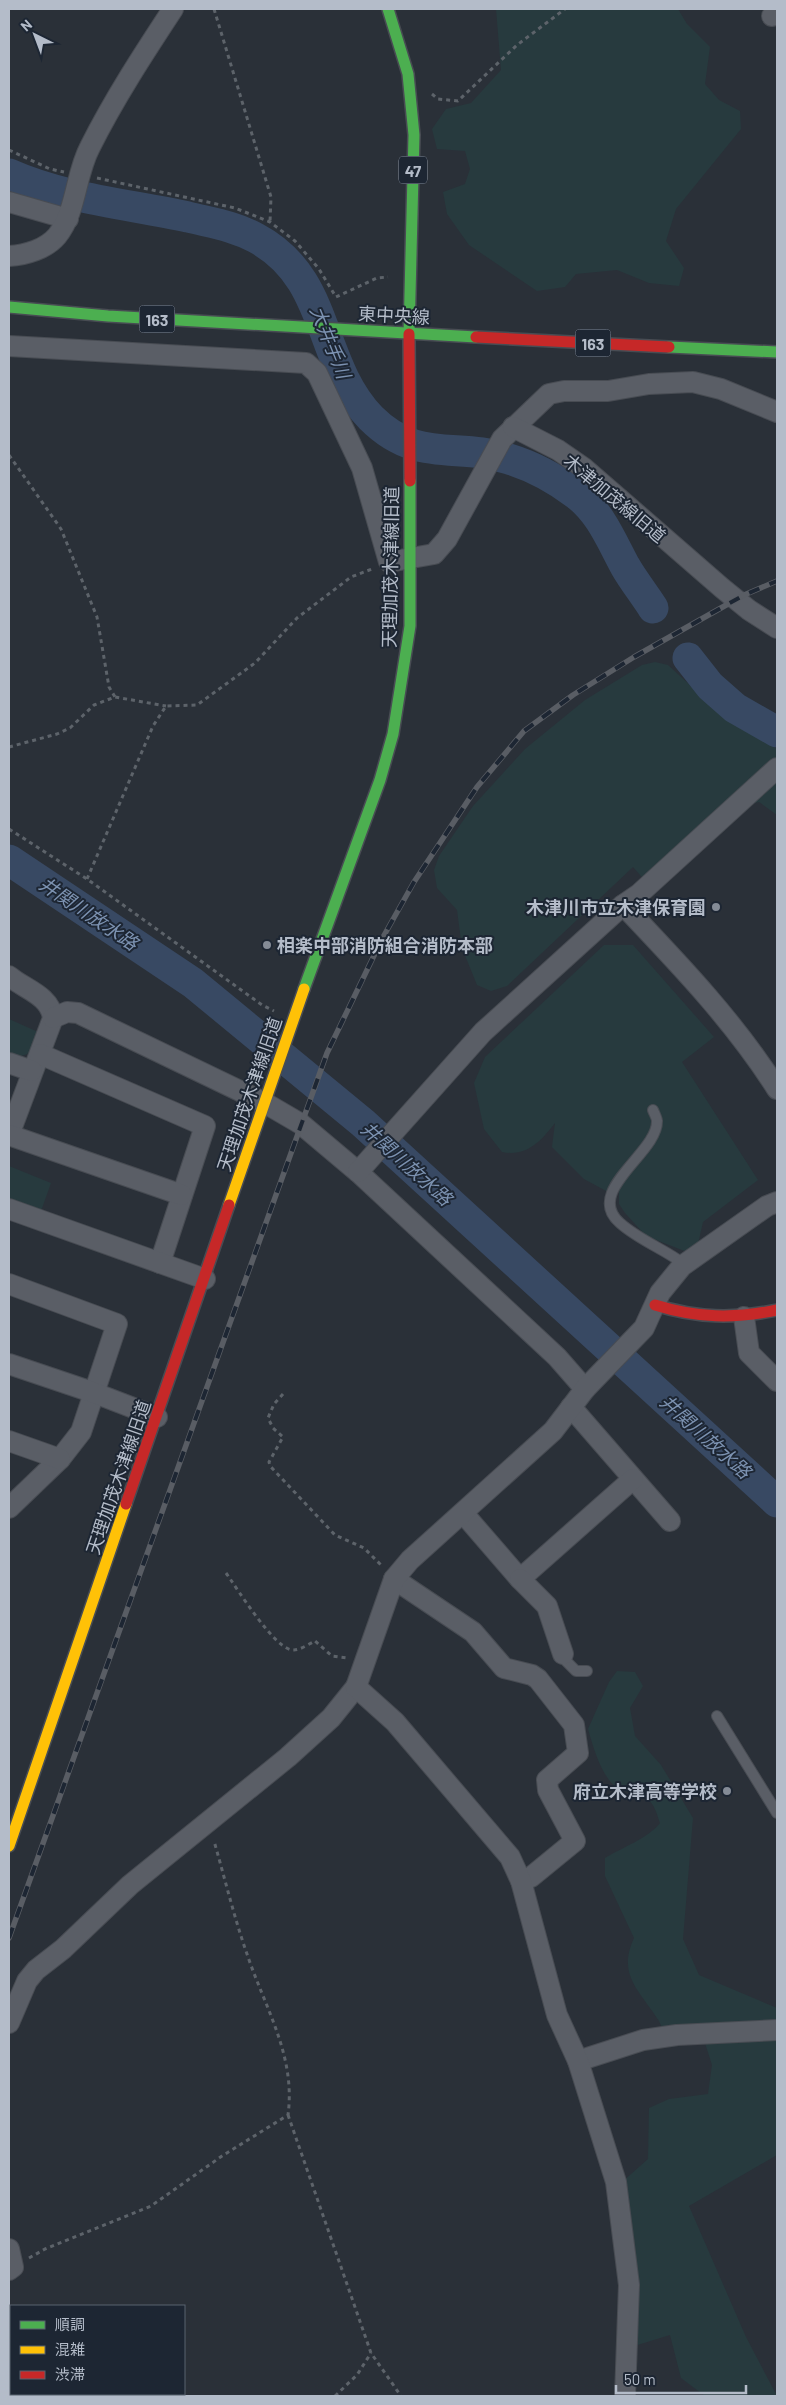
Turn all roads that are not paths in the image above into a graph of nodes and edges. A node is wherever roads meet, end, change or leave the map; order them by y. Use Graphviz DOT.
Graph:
graph roads {
  1 [pos="173,9"];
  2 [pos="388,9"];
  3 [pos="9,202"];
  4 [pos="70,212"];
  5 [pos="9,256"];
  6 [pos="9,307"];
  7 [pos="409,334"];
  8 [pos="9,346"];
  9 [pos="777,352"];
  10 [pos="777,412"];
  11 [pos="507,433"];
  12 [pos="411,558"];
  13 [pos="777,628"];
  14 [pos="777,768"];
  15 [pos="622,905"];
  16 [pos="9,976"];
  17 [pos="53,1018"];
  18 [pos="9,1063"];
  19 [pos="36,1063"];
  20 [pos="777,1089"];
  21 [pos="265,1103"];
  22 [pos="653,1110"];
  23 [pos="9,1135"];
  24 [pos="361,1169"];
  25 [pos="182,1194"];
  26 [pos="777,1202"];
  27 [pos="9,1209"];
  28 [pos="160,1262"];
  29 [pos="684,1264"];
  30 [pos="206,1279"];
  31 [pos="9,1284"];
  32 [pos="655,1305"];
  33 [pos="777,1310"];
  34 [pos="744,1317"];
  35 [pos="9,1364"];
  36 [pos="777,1381"];
  37 [pos="591,1384"];
  38 [pos="92,1392"];
  39 [pos="571,1407"];
  40 [pos="157,1417"];
  41 [pos="9,1441"];
  42 [pos="60,1459"];
  43 [pos="633,1479"];
  44 [pos="9,1508"];
  45 [pos="463,1513"];
  46 [pos="670,1521"];
  47 [pos="394,1579"];
  48 [pos="520,1580"];
  49 [pos="563,1654"];
  50 [pos="587,1671"];
  51 [pos="356,1687"];
  52 [pos="717,1716"];
  53 [pos="777,1813"];
  54 [pos="11,1834"];
  55 [pos="521,1881"];
  56 [pos="9,2023"];
  57 [pos="777,2030"];
  58 [pos="578,2061"];
  59 [pos="625,2396"];
  1 -- 4 [label="street"];
  2 -- 7 [label="main road, 47"];
  3 -- 4 [label="street"];
  4 -- 5 [label="street"];
  6 -- 7 [label="main road, 東中央線 / 163"];
  7 -- 9 [label="main road, 東中央線 / 163"];
  7 -- 12 [label="main road, 天理加茂木津線旧道"];
  8 -- 12 [label="street"];
  10 -- 11 [label="street"];
  11 -- 12 [label="street"];
  11 -- 13 [label="street, 木津加茂線旧道"];
  12 -- 21 [label="main road, 天理加茂木津線旧道"];
  14 -- 15 [label="street"];
  15 -- 20 [label="street"];
  15 -- 24 [label="street"];
  16 -- 17 [label="street"];
  17 -- 19 [label="street"];
  17 -- 21 [label="street"];
  18 -- 19 [label="street"];
  19 -- 23 [label="street"];
  19 -- 25 [label="street"];
  21 -- 24 [label="street"];
  21 -- 30 [label="main road, 天理加茂木津線旧道"];
  22 -- 29 [label="lane"];
  23 -- 25 [label="street"];
  24 -- 37 [label="street"];
  25 -- 28 [label="street"];
  26 -- 29 [label="street"];
  27 -- 28 [label="street"];
  28 -- 30 [label="street"];
  29 -- 32 [label="street"];
  30 -- 40 [label="main road, 天理加茂木津線旧道"];
  31 -- 38 [label="street"];
  32 -- 34 [label="main road"];
  32 -- 37 [label="street"];
  33 -- 34 [label="main road"];
  34 -- 36 [label="street"];
  35 -- 38 [label="street"];
  37 -- 39 [label="street"];
  38 -- 40 [label="street"];
  38 -- 42 [label="street"];
  39 -- 43 [label="street"];
  39 -- 45 [label="street"];
  40 -- 54 [label="main road, 天理加茂木津線旧道"];
  41 -- 42 [label="street"];
  42 -- 44 [label="street"];
  43 -- 46 [label="street"];
  43 -- 48 [label="street"];
  45 -- 47 [label="street"];
  45 -- 48 [label="street"];
  47 -- 51 [label="street"];
  47 -- 55 [label="street"];
  48 -- 49 [label="street"];
  49 -- 50 [label="lane"];
  51 -- 55 [label="street"];
  51 -- 56 [label="street"];
  52 -- 53 [label="lane"];
  55 -- 58 [label="street"];
  57 -- 58 [label="street"];
  58 -- 59 [label="street"];
}
